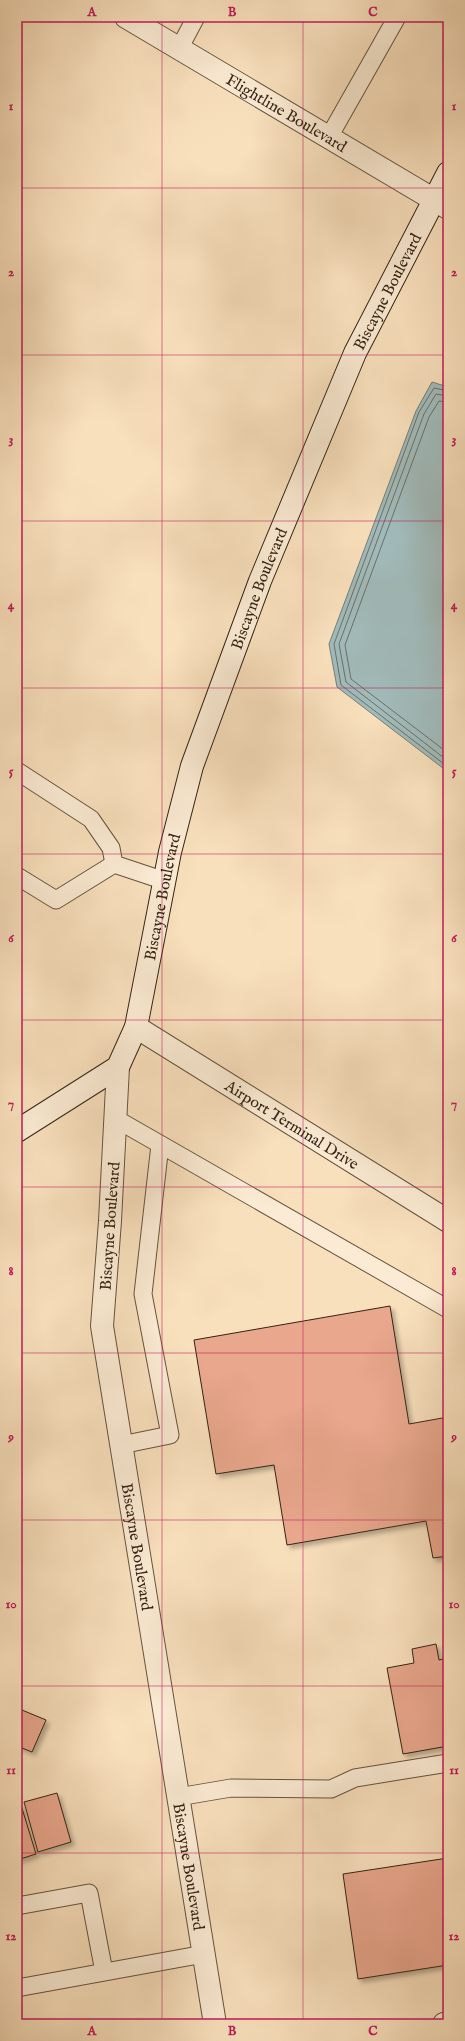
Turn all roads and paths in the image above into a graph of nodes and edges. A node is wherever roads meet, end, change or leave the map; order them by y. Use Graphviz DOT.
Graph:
graph roads {
  1 [pos="126,17"];
  2 [pos="196,17"];
  3 [pos="398,17"];
  4 [pos="179,49"];
  5 [pos="329,137"];
  6 [pos="448,173"];
  7 [pos="440,203"];
  8 [pos="17,771"];
  9 [pos="114,864"];
  10 [pos="17,876"];
  11 [pos="165,881"];
  12 [pos="136,1028"];
  13 [pos="118,1067"];
  14 [pos="116,1119"];
  15 [pos="17,1131"];
  16 [pos="160,1145"];
  17 [pos="448,1221"];
  18 [pos="448,1309"];
  19 [pos="121,1445"];
  20 [pos="448,1763"];
  21 [pos="178,1797"];
  22 [pos="17,1906"];
  23 [pos="204,1954"];
  24 [pos="104,1972"];
  25 [pos="17,1988"];
  26 [pos="448,2023"];
  27 [pos="215,2024"];
  28 [pos="444,2024"];
  1 -- 4 [label="street, Flightline Boulevard"];
  2 -- 4 [label="lane"];
  3 -- 5 [label="lane"];
  4 -- 5 [label="street, Flightline Boulevard"];
  5 -- 7 [label="street, Flightline Boulevard"];
  6 -- 7 [label="street, Biscayne Boulevard"];
  7 -- 11 [label="street, Biscayne Boulevard"];
  8 -- 9 [label="lane"];
  9 -- 10 [label="lane"];
  9 -- 11 [label="lane"];
  11 -- 12 [label="street, Biscayne Boulevard"];
  12 -- 13 [label="street, Biscayne Boulevard"];
  12 -- 17 [label="street, Airport Terminal Drive"];
  13 -- 14 [label="street, Biscayne Boulevard"];
  13 -- 15 [label="street"];
  14 -- 16 [label="lane"];
  14 -- 19 [label="street, Biscayne Boulevard"];
  16 -- 18 [label="lane"];
  16 -- 19 [label="lane"];
  19 -- 21 [label="street, Biscayne Boulevard"];
  20 -- 21 [label="lane"];
  21 -- 23 [label="street, Biscayne Boulevard"];
  22 -- 24 [label="lane"];
  23 -- 24 [label="lane"];
  23 -- 27 [label="street, Biscayne Boulevard"];
  24 -- 25 [label="lane"];
  26 -- 28 [label="street"];
}
